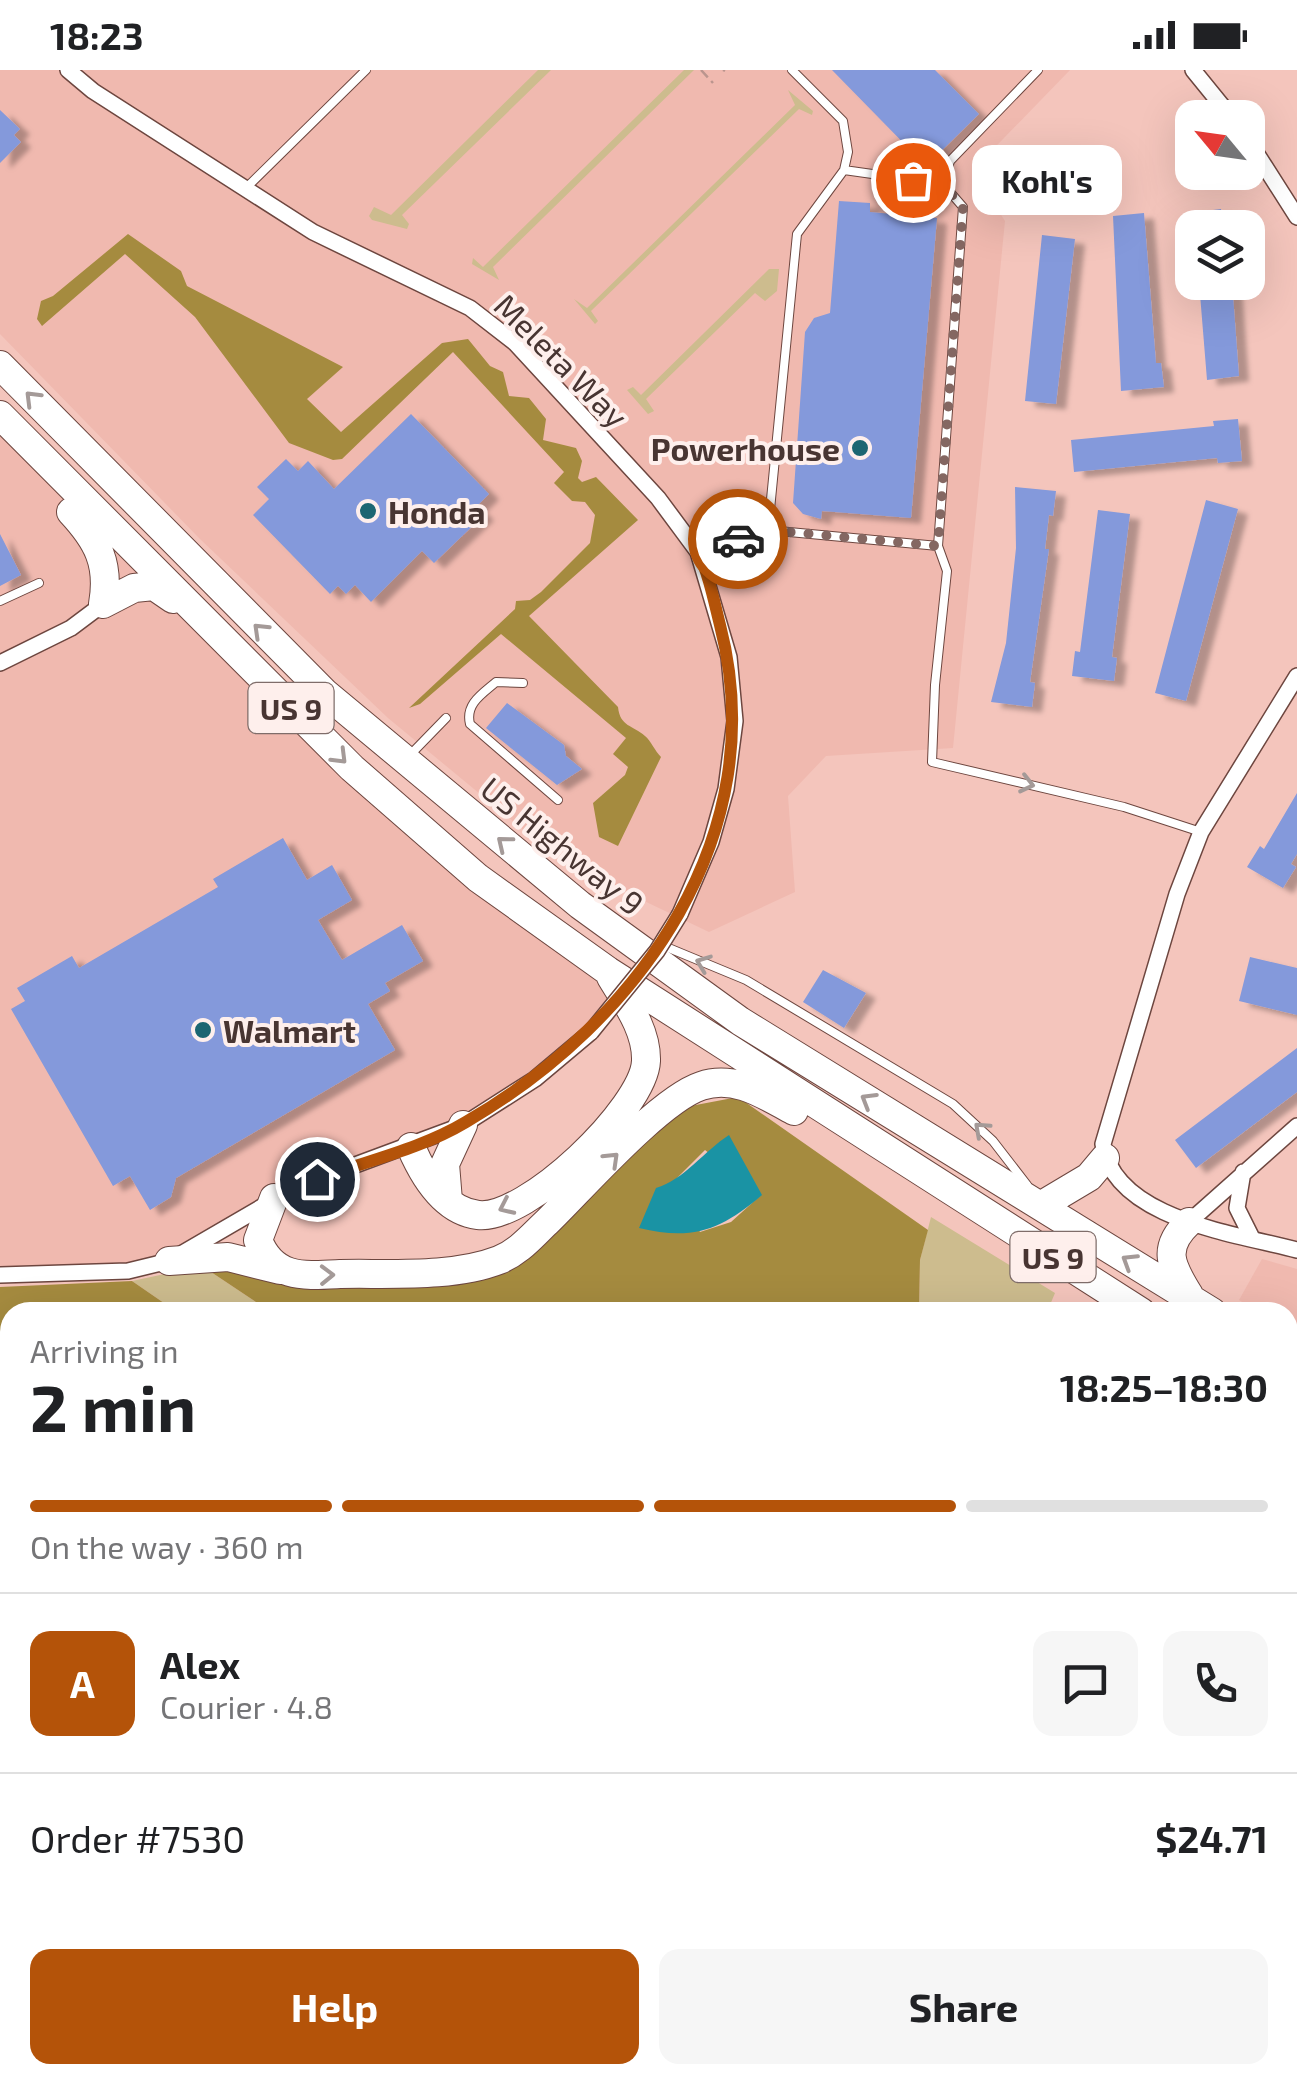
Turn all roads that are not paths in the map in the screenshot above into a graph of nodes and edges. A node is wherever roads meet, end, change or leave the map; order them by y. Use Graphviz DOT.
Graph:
graph roads {
  1 [pos="68,70"];
  2 [pos="366,70"];
  3 [pos="792,70"];
  4 [pos="1038,70"];
  5 [pos="1193,70"];
  6 [pos="1217,100"];
  7 [pos="1265,167"];
  8 [pos="844,170"];
  9 [pos="942,184"];
  10 [pos="245,189"];
  11 [pos="1297,217"];
  12 [pos="0,365"];
  13 [pos="0,415"];
  14 [pos="0,439"];
  15 [pos="768,530"];
  16 [pos="938,546"];
  17 [pos="698,552"];
  18 [pos="39,583"];
  19 [pos="0,601"];
  20 [pos="102,604"];
  21 [pos="239,657"];
  22 [pos="0,663"];
  23 [pos="1297,676"];
  24 [pos="523,682"];
  25 [pos="446,718"];
  26 [pos="403,762"];
  27 [pos="558,800"];
  28 [pos="1201,832"];
  29 [pos="580,905"];
  30 [pos="608,971"];
  31 [pos="463,1125"];
  32 [pos="1297,1126"];
  33 [pos="410,1147"];
  34 [pos="1105,1158"];
  35 [pos="1244,1172"];
  36 [pos="274,1198"];
  37 [pos="448,1201"];
  38 [pos="964,1202"];
  39 [pos="1042,1205"];
  40 [pos="1189,1222"];
  41 [pos="1252,1238"];
  42 [pos="1297,1250"];
  43 [pos="169,1261"];
  44 [pos="280,1270"];
  45 [pos="0,1275"];
  46 [pos="1125,1302"];
  47 [pos="1196,1302"];
  48 [pos="1199,1302"];
  1 -- 10 [label="street, Meleta Way"];
  2 -- 10 [label="lane"];
  3 -- 8 [label="lane"];
  4 -- 9 [label="lane"];
  5 -- 6 [label="street"];
  7 -- 11 [label="street"];
  8 -- 9 [label="lane"];
  8 -- 15 [label="lane"];
  9 -- 16 [label="lane"];
  10 -- 17 [label="street, Meleta Way"];
  26 -- 12 [label="highway, US Highway 9 / US 9, one-way"];
  13 -- 21 [label="highway, US 9"];
  14 -- 20 [label="highway"];
  15 -- 16 [label="lane"];
  15 -- 17 [label="lane"];
  16 -- 28 [label="lane, one-way"];
  17 -- 31 [label="street, Meleta Way, bridge"];
  18 -- 19 [label="lane"];
  20 -- 21 [label="highway"];
  20 -- 22 [label="street"];
  21 -- 30 [label="highway, US 9, one-way"];
  23 -- 28 [label="street"];
  24 -- 27 [label="lane"];
  25 -- 26 [label="lane"];
  29 -- 26 [label="highway, US Highway 9 / US 9, one-way"];
  28 -- 34 [label="street"];
  39 -- 29 [label="highway, US Highway 9 / US 9, one-way"];
  39 -- 29 [label="lane, one-way"];
  30 -- 37 [label="highway, one-way"];
  30 -- 38 [label="highway, US 9"];
  31 -- 33 [label="street, Meleta Way"];
  31 -- 37 [label="highway"];
  32 -- 35 [label="street"];
  33 -- 36 [label="street, Meleta Way"];
  33 -- 37 [label="highway"];
  34 -- 39 [label="highway"];
  34 -- 40 [label="street"];
  35 -- 40 [label="street"];
  35 -- 41 [label="street"];
  36 -- 43 [label="street, Meleta Way"];
  36 -- 44 [label="highway"];
  44 -- 38 [label="highway, one-way"];
  38 -- 46 [label="highway, US 9"];
  47 -- 39 [label="highway, US Highway 9 / US 9, one-way"];
  40 -- 41 [label="street"];
  40 -- 48 [label="highway"];
  41 -- 42 [label="street"];
  43 -- 44 [label="highway"];
  43 -- 45 [label="street, Meleta Way"];
}
